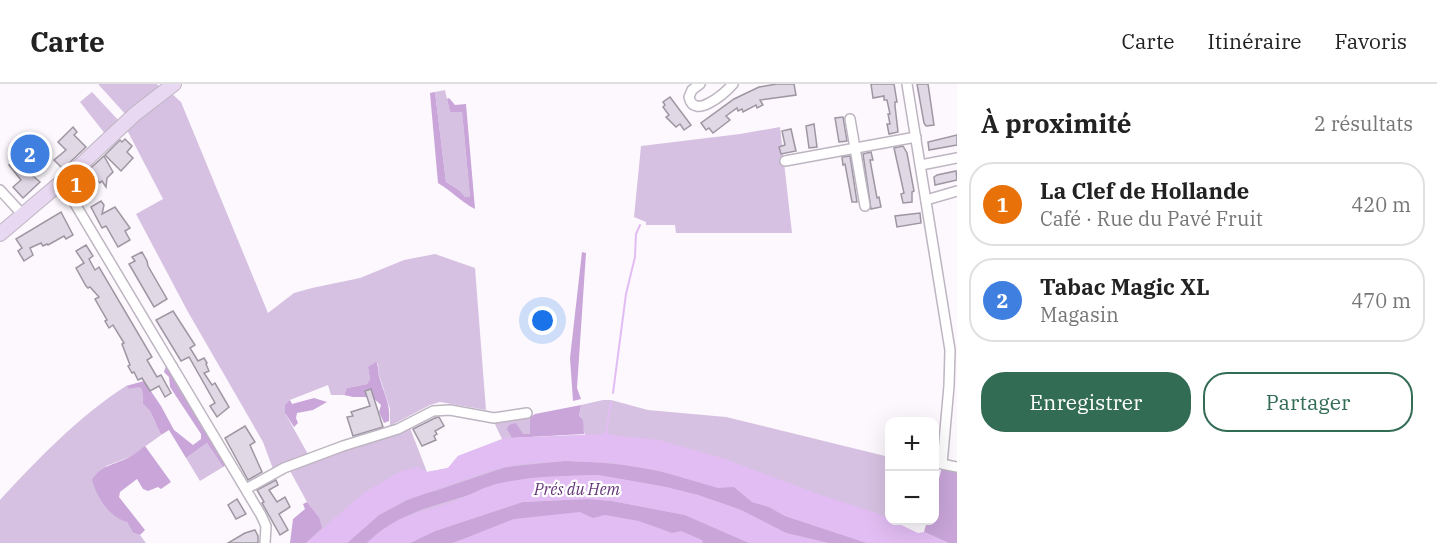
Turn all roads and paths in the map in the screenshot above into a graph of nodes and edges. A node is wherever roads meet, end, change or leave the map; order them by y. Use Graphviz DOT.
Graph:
graph roads {
  1 [pos="174,84"];
  2 [pos="700,84"];
  3 [pos="733,84"];
  4 [pos="907,84"];
  5 [pos="850,119"];
  6 [pos="916,137"];
  7 [pos="855,148"];
  8 [pos="957,158"];
  9 [pos="785,161"];
  10 [pos="921,165"];
  11 [pos="62,182"];
  12 [pos="0,190"];
  13 [pos="957,191"];
  14 [pos="927,200"];
  15 [pos="865,206"];
  16 [pos="23,215"];
  17 [pos="0,234"];
  18 [pos="527,413"];
  19 [pos="957,467"];
  20 [pos="246,489"];
  21 [pos="265,543"];
  1 -- 11 [label="street"];
  2 -- 3 [label="street"];
  4 -- 6 [label="street"];
  5 -- 7 [label="street"];
  6 -- 7 [label="street"];
  6 -- 10 [label="street"];
  7 -- 9 [label="street"];
  7 -- 15 [label="street"];
  8 -- 10 [label="street"];
  10 -- 14 [label="street"];
  11 -- 16 [label="street"];
  11 -- 20 [label="street"];
  12 -- 16 [label="street"];
  13 -- 14 [label="street"];
  14 -- 19 [label="street"];
  16 -- 17 [label="street"];
  18 -- 20 [label="street"];
  20 -- 21 [label="street"];
}
